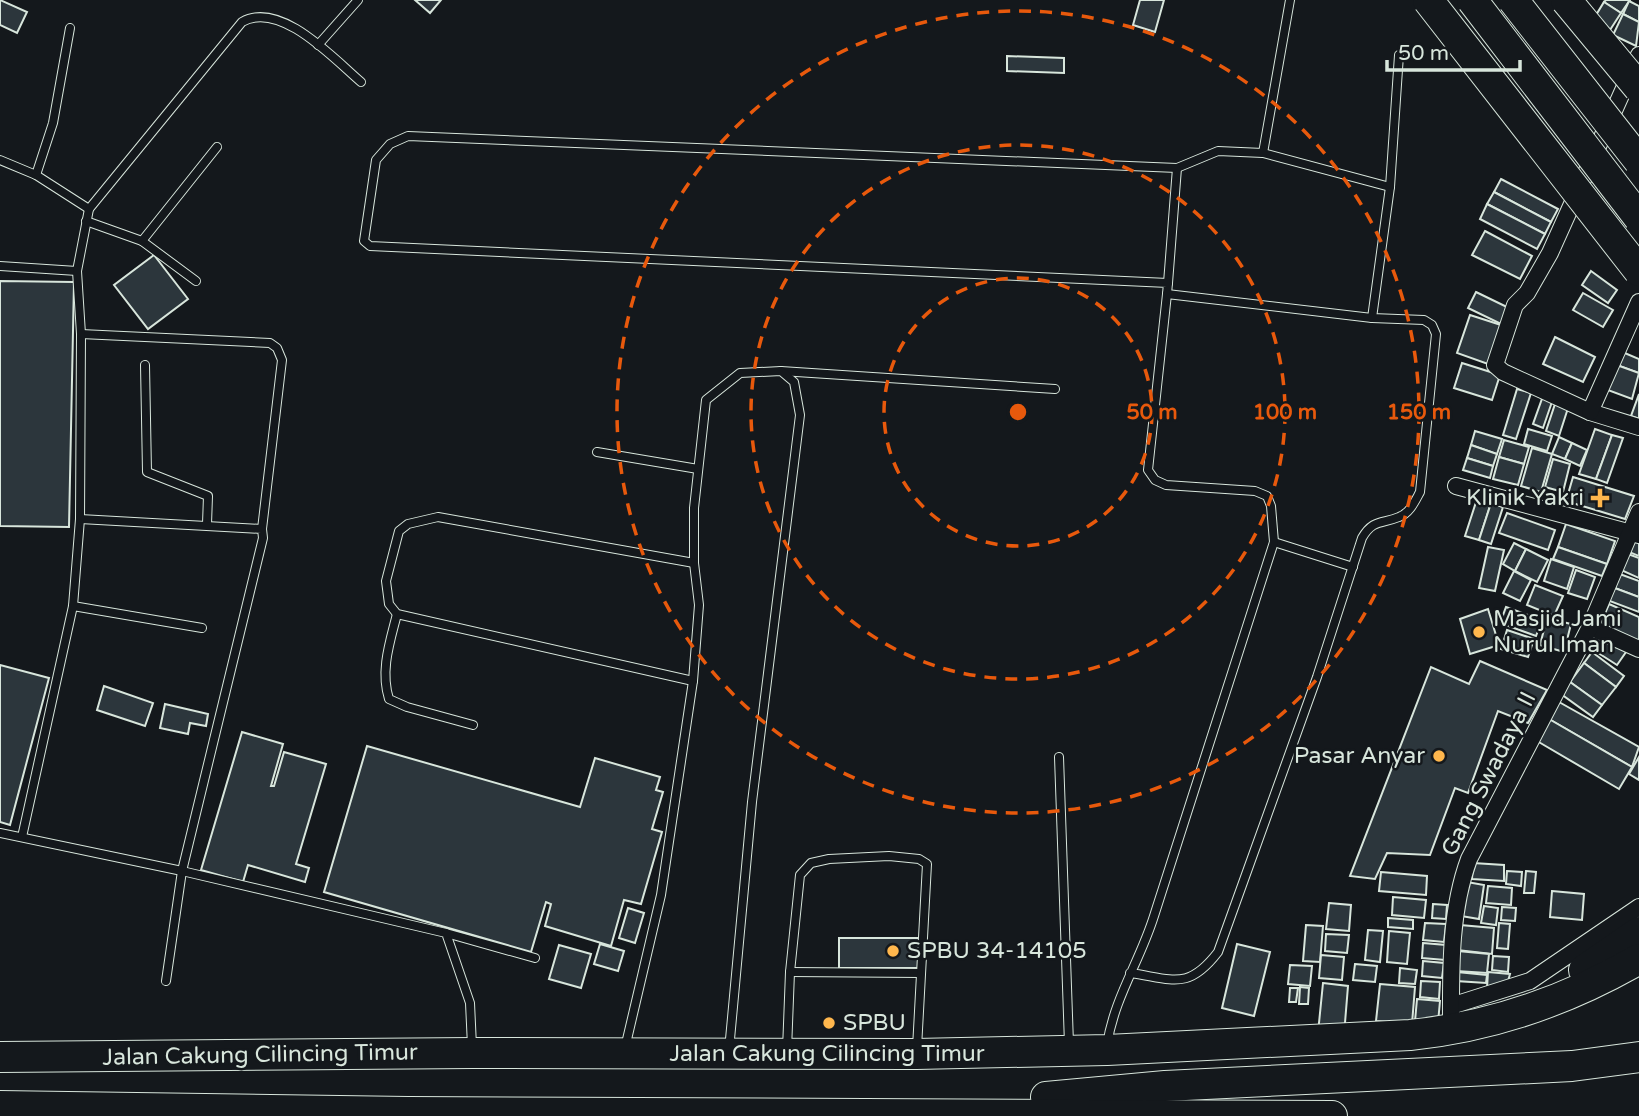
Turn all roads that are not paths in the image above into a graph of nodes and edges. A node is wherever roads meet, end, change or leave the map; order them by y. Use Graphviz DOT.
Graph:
graph roads {
  1 [pos="358,0"];
  2 [pos="1290,0"];
  3 [pos="1428,0"];
  4 [pos="1472,0"];
  5 [pos="1513,0"];
  6 [pos="1566,0"];
  7 [pos="70,28"];
  8 [pos="318,45"];
  9 [pos="1399,55"];
  10 [pos="1639,55"];
  11 [pos="361,82"];
  12 [pos="1635,87"];
  13 [pos="217,147"];
  14 [pos="1263,153"];
  15 [pos="0,160"];
  16 [pos="1639,161"];
  17 [pos="1177,168"];
  18 [pos="36,175"];
  19 [pos="1580,185"];
  20 [pos="1390,187"];
  21 [pos="89,209"];
  22 [pos="1639,219"];
  23 [pos="86,221"];
  24 [pos="142,241"];
  25 [pos="0,267"];
  26 [pos="77,271"];
  27 [pos="1639,271"];
  28 [pos="195,281"];
  29 [pos="1168,283"];
  30 [pos="1167,295"];
  31 [pos="1639,302"];
  32 [pos="1372,318"];
  33 [pos="81,334"];
  34 [pos="145,365"];
  35 [pos="781,371"];
  36 [pos="1055,389"];
  37 [pos="1590,412"];
  38 [pos="1639,427"];
  39 [pos="597,452"];
  40 [pos="698,469"];
  41 [pos="1456,486"];
  42 [pos="1639,512"];
  43 [pos="80,519"];
  44 [pos="207,524"];
  45 [pos="262,529"];
  46 [pos="1635,533"];
  47 [pos="1274,542"];
  48 [pos="694,563"];
  49 [pos="1353,567"];
  50 [pos="73,606"];
  51 [pos="397,614"];
  52 [pos="1590,627"];
  53 [pos="202,628"];
  54 [pos="1639,649"];
  55 [pos="693,681"];
  56 [pos="473,725"];
  57 [pos="1059,757"];
  58 [pos="0,833"];
  59 [pos="22,837"];
  60 [pos="182,871"];
  61 [pos="1639,907"];
  62 [pos="1639,932"];
  63 [pos="446,933"];
  64 [pos="535,958"];
  65 [pos="1639,959"];
  66 [pos="790,972"];
  67 [pos="921,972"];
  68 [pos="1130,972"];
  69 [pos="166,981"];
  70 [pos="1513,1015"];
  71 [pos="1451,1018"];
  72 [pos="1107,1050"];
  73 [pos="1070,1051"];
  74 [pos="472,1053"];
  75 [pos="787,1053"];
  76 [pos="624,1054"];
  77 [pos="916,1054"];
  78 [pos="729,1056"];
  79 [pos="0,1057"];
  80 [pos="1639,1057"];
  81 [pos="0,1106"];
  82 [pos="917,1114"];
  83 [pos="1332,1116"];
  1 -- 8 [label="lane"];
  2 -- 14 [label="lane"];
  3 -- 27 [label="highway, bridge"];
  4 -- 22 [label="highway, bridge"];
  5 -- 16 [label="highway, bridge"];
  6 -- 12 [label="highway, bridge"];
  7 -- 18 [label="lane"];
  8 -- 11 [label="lane"];
  8 -- 21 [label="lane"];
  9 -- 20 [label="lane"];
  10 -- 12 [label="street"];
  12 -- 19 [label="street"];
  13 -- 24 [label="lane"];
  14 -- 17 [label="lane"];
  14 -- 20 [label="lane"];
  15 -- 18 [label="lane"];
  17 -- 29 [label="lane"];
  17 -- 29 [label="lane"];
  18 -- 21 [label="lane"];
  19 -- 22 [label="street"];
  19 -- 37 [label="street"];
  20 -- 32 [label="lane"];
  21 -- 23 [label="lane"];
  23 -- 24 [label="lane"];
  23 -- 26 [label="lane"];
  24 -- 28 [label="lane"];
  25 -- 26 [label="lane"];
  26 -- 33 [label="lane"];
  29 -- 30 [label="lane"];
  30 -- 32 [label="lane"];
  30 -- 47 [label="lane"];
  31 -- 37 [label="street"];
  32 -- 49 [label="lane"];
  33 -- 43 [label="lane"];
  33 -- 45 [label="lane"];
  34 -- 44 [label="lane"];
  35 -- 36 [label="lane"];
  35 -- 40 [label="lane"];
  35 -- 78 [label="lane"];
  37 -- 38 [label="street"];
  39 -- 40 [label="lane"];
  40 -- 48 [label="lane"];
  41 -- 46 [label="street"];
  42 -- 46 [label="street, Gang Swadaya II"];
  43 -- 44 [label="lane"];
  43 -- 50 [label="lane"];
  44 -- 45 [label="lane"];
  45 -- 60 [label="lane"];
  46 -- 52 [label="street, Gang Swadaya II"];
  47 -- 49 [label="lane"];
  47 -- 68 [label="lane"];
  48 -- 51 [label="lane"];
  48 -- 55 [label="lane"];
  49 -- 68 [label="lane"];
  50 -- 53 [label="lane"];
  50 -- 59 [label="lane"];
  51 -- 55 [label="lane"];
  51 -- 56 [label="lane"];
  52 -- 54 [label="street"];
  52 -- 71 [label="street, Gang Swadaya II"];
  55 -- 76 [label="lane"];
  57 -- 73 [label="lane"];
  58 -- 59 [label="lane"];
  59 -- 60 [label="lane"];
  60 -- 63 [label="lane"];
  60 -- 69 [label="lane"];
  61 -- 71 [label="street"];
  62 -- 70 [label="highway"];
  63 -- 64 [label="lane"];
  63 -- 74 [label="lane"];
  65 -- 70 [label="highway, Jalan Cakung Cilincing Timur"];
  66 -- 67 [label="lane"];
  66 -- 67 [label="lane"];
  66 -- 75 [label="lane"];
  67 -- 77 [label="lane"];
  68 -- 72 [label="lane"];
  70 -- 71 [label="highway, Jalan Cakung Cilincing Timur"];
  71 -- 72 [label="highway, Jalan Cakung Cilincing Timur"];
  72 -- 73 [label="highway, Jalan Cakung Cilincing Timur"];
  73 -- 77 [label="highway, Jalan Cakung Cilincing Timur"];
  74 -- 76 [label="highway, Jalan Cakung Cilincing Timur"];
  74 -- 79 [label="highway, Jalan Cakung Cilincing Timur"];
  75 -- 77 [label="highway, Jalan Cakung Cilincing Timur"];
  75 -- 78 [label="highway, Jalan Cakung Cilincing Timur"];
  76 -- 78 [label="highway, Jalan Cakung Cilincing Timur"];
  80 -- 82 [label="highway"];
  81 -- 82 [label="highway"];
  82 -- 83 [label="highway"];
}
